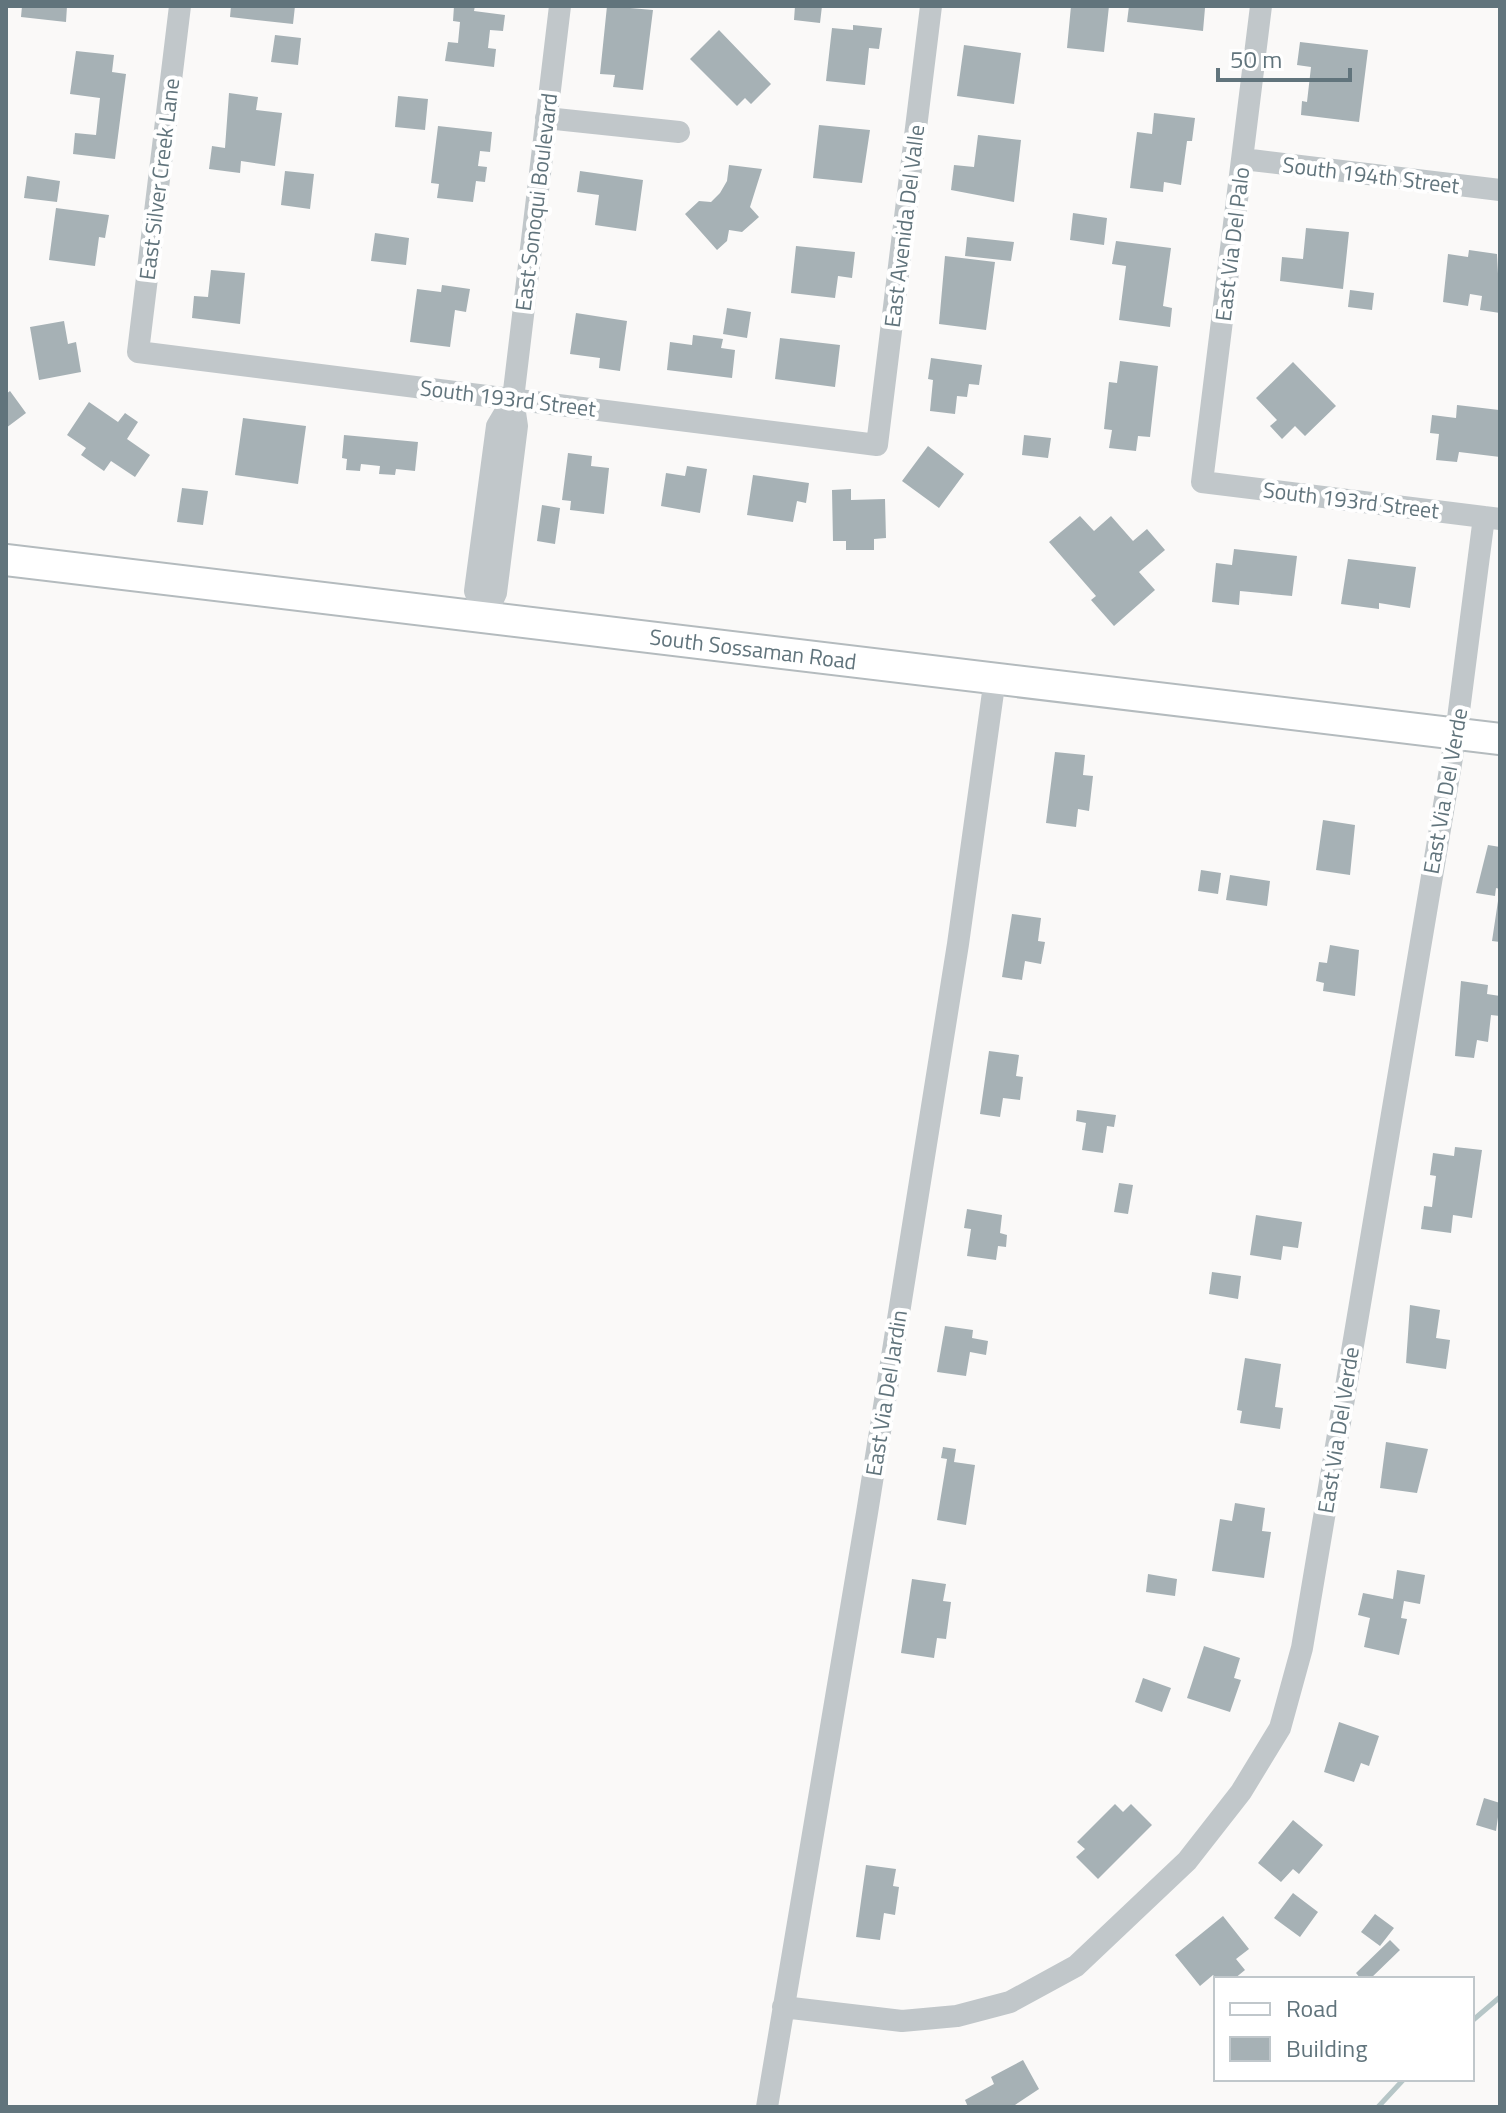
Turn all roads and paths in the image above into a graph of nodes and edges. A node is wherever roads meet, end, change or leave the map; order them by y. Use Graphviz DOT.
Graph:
graph roads {
  1 [pos="180,6"];
  2 [pos="560,6"];
  3 [pos="931,6"];
  4 [pos="1261,6"];
  5 [pos="546,118"];
  6 [pos="679,132"];
  7 [pos="1243,159"];
  8 [pos="1500,190"];
  9 [pos="138,352"];
  10 [pos="513,399"];
  11 [pos="877,445"];
  12 [pos="1202,482"];
  13 [pos="1492,518"];
  14 [pos="6,560"];
  15 [pos="485,617"];
  16 [pos="995,678"];
  17 [pos="1456,734"];
  18 [pos="1500,739"];
  19 [pos="783,2007"];
  20 [pos="767,2107"];
  1 -- 9 [label="street, East Silver Creek Lane"];
  2 -- 5 [label="street, East Sonoqui Boulevard"];
  3 -- 11 [label="street, East Avenida Del Valle"];
  4 -- 7 [label="street, East Via Del Palo"];
  5 -- 6 [label="street"];
  5 -- 10 [label="street, East Sonoqui Boulevard"];
  7 -- 8 [label="street, South 194th Street"];
  7 -- 12 [label="street, East Via Del Palo"];
  9 -- 10 [label="street, South 193rd Street"];
  10 -- 11 [label="street, South 193rd Street"];
  10 -- 15 [label="street, East Sonoqui Boulevard"];
  12 -- 13 [label="street, South 193rd Street"];
  13 -- 17 [label="street, East Via Del Verde"];
  14 -- 15 [label="main road, South Sossaman Road"];
  15 -- 16 [label="main road, South Sossaman Road"];
  16 -- 17 [label="main road, South Sossaman Road"];
  16 -- 19 [label="street, East Via Del Jardin"];
  17 -- 18 [label="main road, South Sossaman Road"];
  17 -- 19 [label="street, East Via Del Verde"];
  19 -- 20 [label="street, East Via Del Jardin"];
}
